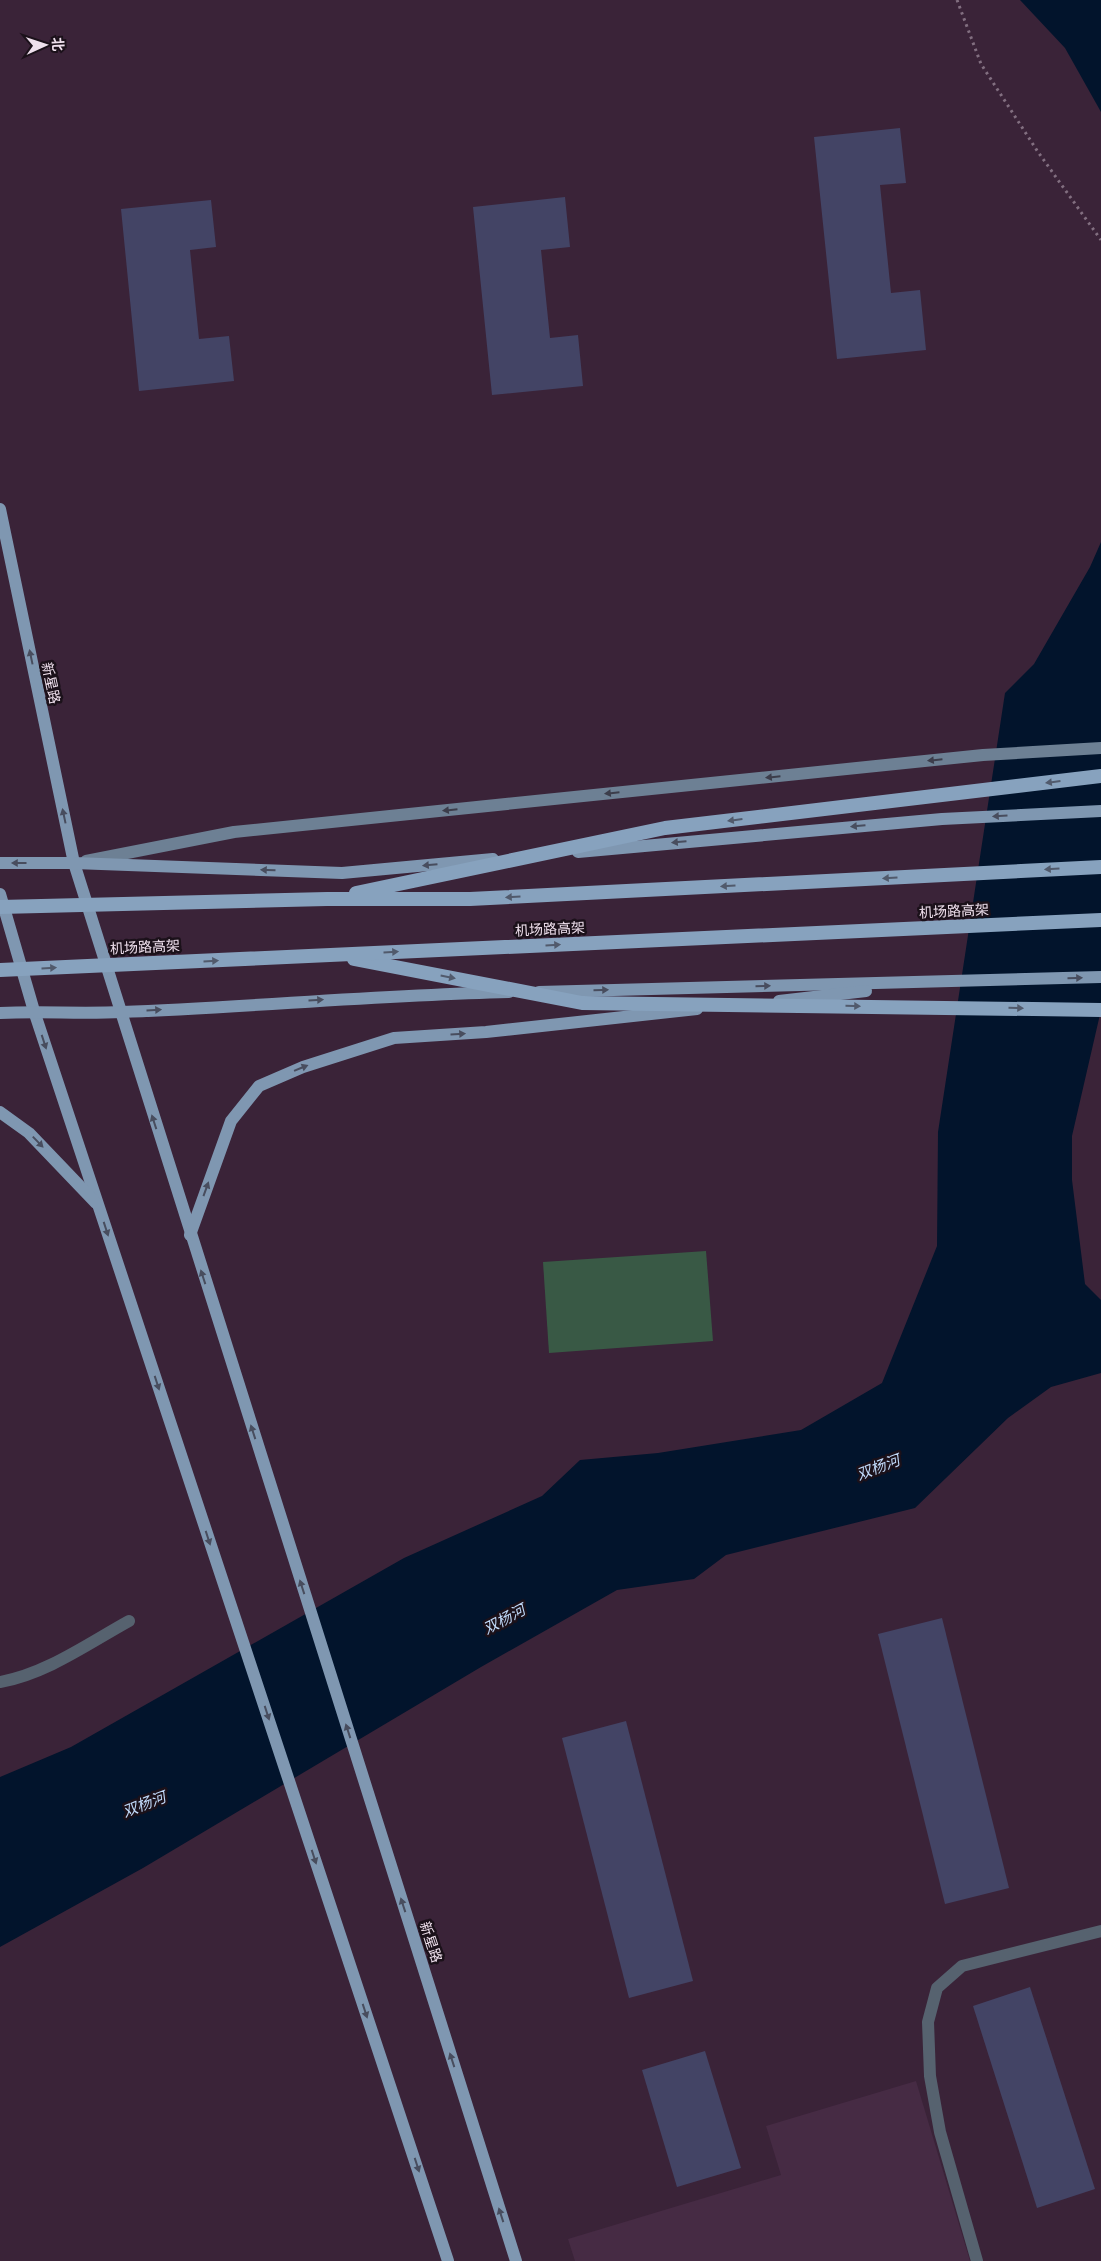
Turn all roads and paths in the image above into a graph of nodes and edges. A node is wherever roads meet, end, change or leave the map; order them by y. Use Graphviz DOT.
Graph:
graph roads {
  1 [pos="957,0"];
  2 [pos="1101,240"];
  3 [pos="0,509"];
  4 [pos="1101,748"];
  5 [pos="1101,776"];
  6 [pos="1101,811"];
  7 [pos="0,863"];
  8 [pos="74,863"];
  9 [pos="1101,867"];
  10 [pos="0,894"];
  11 [pos="327,899"];
  12 [pos="0,907"];
  13 [pos="1101,920"];
  14 [pos="331,955"];
  15 [pos="0,970"];
  16 [pos="1101,977"];
  17 [pos="956,982"];
  18 [pos="1101,1010"];
  19 [pos="34,1011"];
  20 [pos="120,1012"];
  21 [pos="0,1013"];
  22 [pos="0,1112"];
  23 [pos="99,1207"];
  24 [pos="190,1235"];
  25 [pos="129,1621"];
  26 [pos="0,1682"];
  27 [pos="1101,1932"];
  28 [pos="448,2261"];
  29 [pos="516,2261"];
  30 [pos="977,2261"];
  1 -- 2 [label="path"];
  8 -- 3 [label="main road, 新星路, one-way"];
  4 -- 8 [label="main road, one-way"];
  5 -- 11 [label="highway, one-way"];
  6 -- 8 [label="main road, one-way"];
  8 -- 7 [label="main road, one-way"];
  8 -- 20 [label="main road, 新星路"];
  9 -- 11 [label="highway, one-way"];
  10 -- 19 [label="main road"];
  11 -- 12 [label="highway"];
  14 -- 13 [label="highway, 机场路高架, one-way"];
  15 -- 14 [label="highway, 机场路高架, one-way"];
  14 -- 18 [label="highway, one-way"];
  17 -- 16 [label="main road, one-way"];
  20 -- 17 [label="main road, one-way"];
  24 -- 17 [label="main road, one-way"];
  19 -- 20 [label="main road"];
  19 -- 21 [label="main road"];
  19 -- 23 [label="main road, one-way"];
  24 -- 20 [label="main road, 新星路, one-way"];
  22 -- 23 [label="main road, one-way"];
  23 -- 28 [label="main road, one-way"];
  29 -- 24 [label="main road, 新星路, one-way"];
  25 -- 26 [label="lane"];
  27 -- 30 [label="lane"];
}
